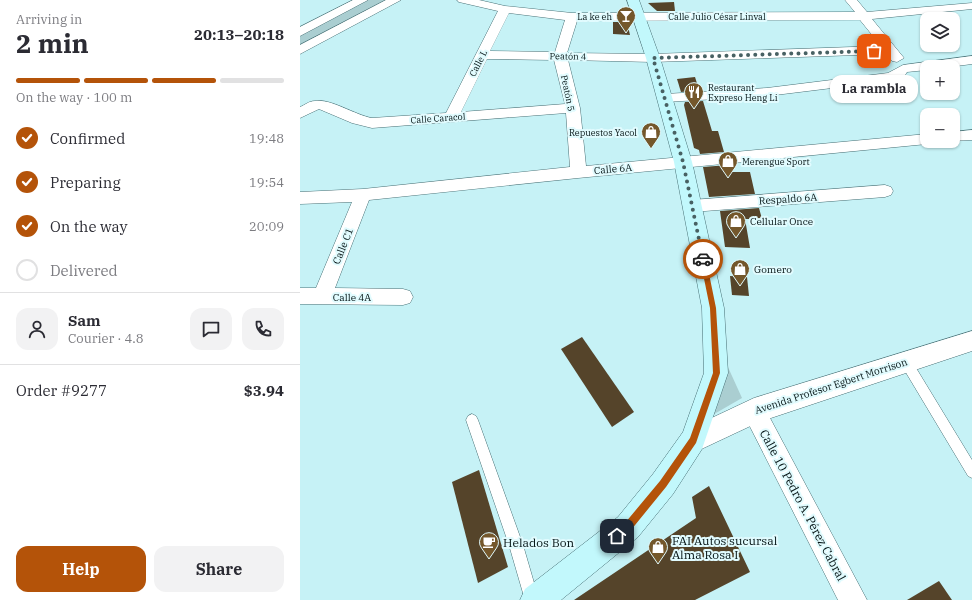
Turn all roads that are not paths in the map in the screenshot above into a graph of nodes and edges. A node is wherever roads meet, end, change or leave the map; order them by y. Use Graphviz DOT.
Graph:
graph roads {
  1 [pos="362,0"];
  2 [pos="395,0"];
  3 [pos="463,0"];
  4 [pos="851,0"];
  5 [pos="972,6"];
  6 [pos="635,8"];
  7 [pos="505,9"];
  8 [pos="863,16"];
  9 [pos="572,17"];
  10 [pos="300,32"];
  11 [pos="300,50"];
  12 [pos="890,50"];
  13 [pos="482,55"];
  14 [pos="560,56"];
  15 [pos="653,58"];
  16 [pos="972,60"];
  17 [pos="903,69"];
  18 [pos="665,98"];
  19 [pos="573,108"];
  20 [pos="304,111"];
  21 [pos="451,117"];
  22 [pos="972,135"];
  23 [pos="960,136"];
  24 [pos="920,141"];
  25 [pos="683,162"];
  26 [pos="578,172"];
  27 [pos="885,191"];
  28 [pos="363,195"];
  29 [pos="300,198"];
  30 [pos="692,206"];
  31 [pos="300,296"];
  32 [pos="322,296"];
  33 [pos="403,297"];
  34 [pos="972,342"];
  35 [pos="906,362"];
  36 [pos="754,410"];
  37 [pos="472,420"];
  38 [pos="693,440"];
  39 [pos="972,472"];
  40 [pos="532,600"];
  41 [pos="536,600"];
  42 [pos="853,600"];
  1 -- 10 [label="street"];
  2 -- 11 [label="street"];
  3 -- 7 [label="street, Calle Julio César Linval"];
  4 -- 8 [label="street"];
  5 -- 8 [label="street, Calle Julio César Linval"];
  6 -- 8 [label="street, Calle Julio César Linval"];
  6 -- 9 [label="street, Calle Julio César Linval"];
  6 -- 15 [label="main road"];
  7 -- 9 [label="street, Calle Julio César Linval"];
  7 -- 13 [label="street, Calle L"];
  8 -- 12 [label="street"];
  9 -- 14 [label="street"];
  12 -- 15 [label="street, Peatón 4"];
  12 -- 17 [label="street"];
  13 -- 14 [label="street, Peatón 4"];
  13 -- 21 [label="street, Calle L"];
  14 -- 15 [label="street, Peatón 4"];
  14 -- 19 [label="street, Peatón 5"];
  15 -- 18 [label="main road"];
  16 -- 17 [label="street"];
  17 -- 18 [label="street"];
  18 -- 25 [label="main road"];
  19 -- 21 [label="street, Calle Caracol"];
  19 -- 26 [label="street, Peatón 5"];
  20 -- 21 [label="street, Calle Caracol"];
  22 -- 23 [label="street"];
  24 -- 25 [label="street, Calle 6A"];
  25 -- 26 [label="street, Calle 6A"];
  25 -- 30 [label="main road"];
  26 -- 28 [label="street, Calle 6A"];
  27 -- 30 [label="street, Respaldo 6A"];
  28 -- 29 [label="street, Calle 6A"];
  28 -- 32 [label="street, Calle C1"];
  30 -- 38 [label="main road"];
  31 -- 32 [label="street, Calle 4A"];
  32 -- 33 [label="street, Calle 4A"];
  34 -- 35 [label="street, Avenida Profesor Egbert Morrison"];
  35 -- 36 [label="street, Avenida Profesor Egbert Morrison"];
  35 -- 39 [label="lane"];
  36 -- 38 [label="street, Avenida Profesor Egbert Morrison"];
  36 -- 42 [label="street, Calle 10 Pedro A. Pérez Cabral"];
  37 -- 40 [label="lane"];
  38 -- 41 [label="main road"];
}
